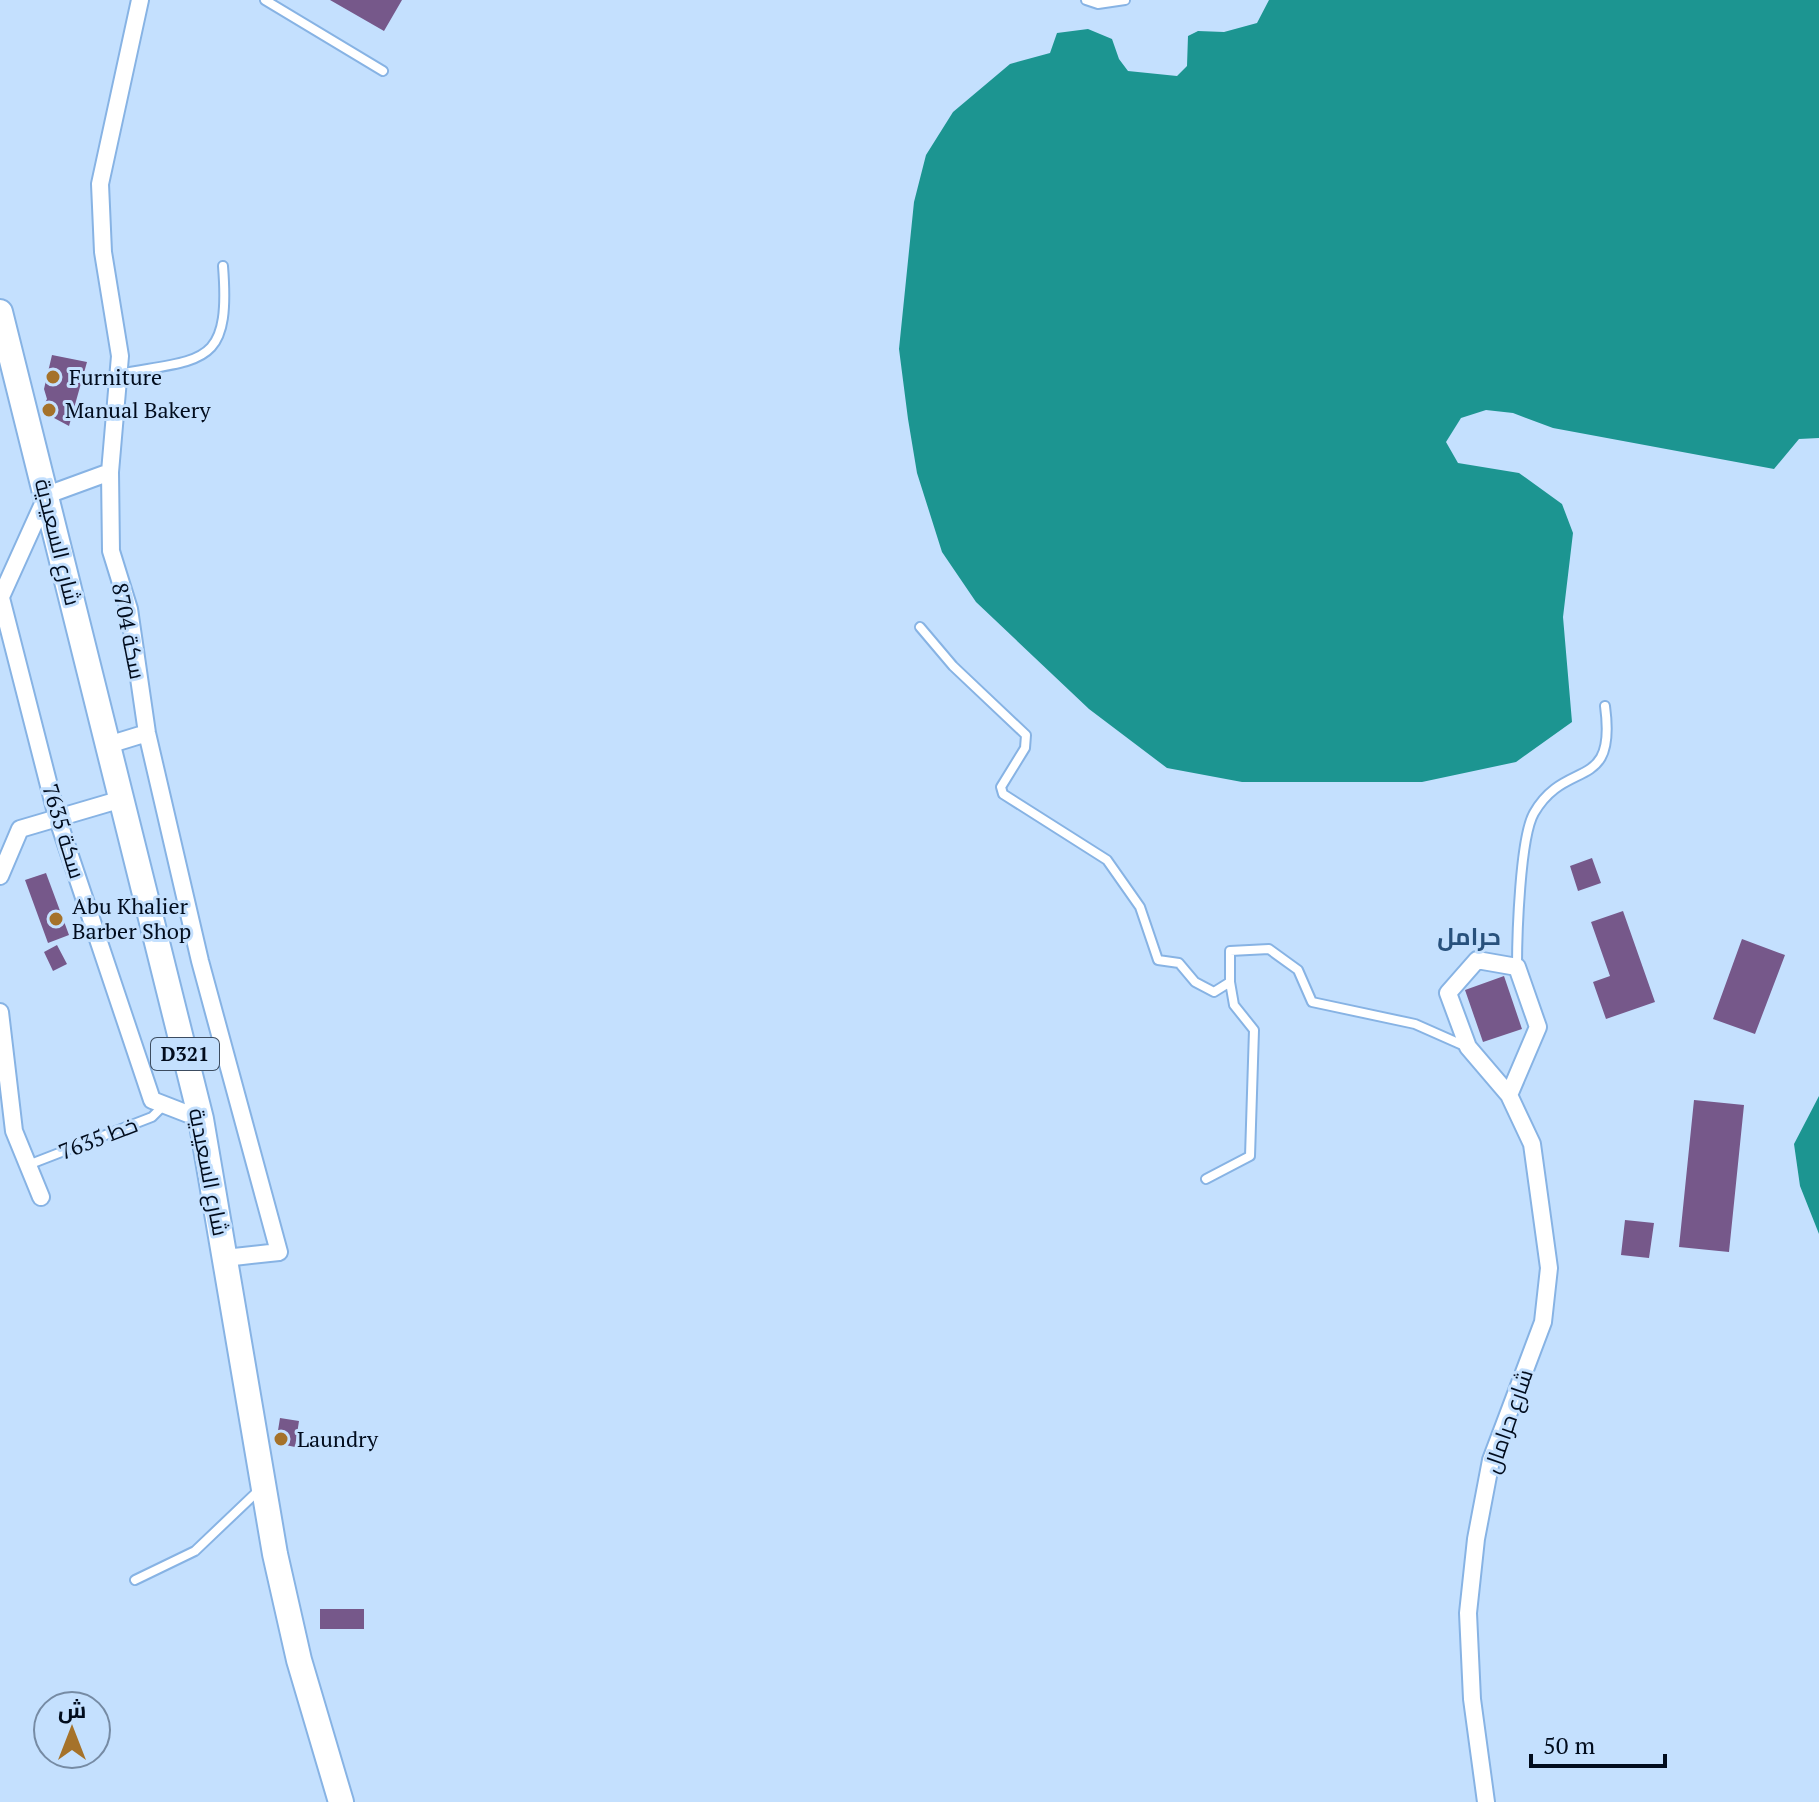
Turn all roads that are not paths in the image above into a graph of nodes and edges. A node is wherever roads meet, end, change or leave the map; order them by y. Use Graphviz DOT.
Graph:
graph roads {
  1 [pos="140,0"];
  2 [pos="265,0"];
  3 [pos="1086,0"];
  4 [pos="1125,0"];
  5 [pos="383,71"];
  6 [pos="223,266"];
  7 [pos="0,312"];
  8 [pos="119,374"];
  9 [pos="110,472"];
  10 [pos="47,495"];
  11 [pos="1,599"];
  12 [pos="920,627"];
  13 [pos="1605,706"];
  14 [pos="147,733"];
  15 [pos="108,745"];
  16 [pos="122,799"];
  17 [pos="57,817"];
  18 [pos="0,876"];
  19 [pos="1517,967"];
  20 [pos="1230,982"];
  21 [pos="0,1012"];
  22 [pos="1468,1047"];
  23 [pos="1509,1095"];
  24 [pos="164,1105"];
  25 [pos="201,1119"];
  26 [pos="27,1165"];
  27 [pos="1206,1179"];
  28 [pos="41,1197"];
  29 [pos="225,1258"];
  30 [pos="263,1486"];
  31 [pos="135,1580"];
  32 [pos="341,1802"];
  33 [pos="1486,1802"];
  1 -- 8 [label="street, سكة 8704"];
  2 -- 5 [label="lane"];
  3 -- 4 [label="lane"];
  6 -- 8 [label="lane"];
  7 -- 10 [label="main road, شارع السعيدية / D321"];
  8 -- 9 [label="street, سكة 8704"];
  9 -- 10 [label="street"];
  9 -- 14 [label="street, سكة 8704"];
  10 -- 11 [label="street"];
  10 -- 15 [label="main road, شارع السعيدية / D321"];
  11 -- 17 [label="street, سكة 7635"];
  12 -- 20 [label="lane"];
  13 -- 19 [label="lane"];
  14 -- 15 [label="street"];
  14 -- 29 [label="street, سكة 8704"];
  15 -- 16 [label="main road, شارع السعيدية / D321"];
  16 -- 17 [label="street"];
  16 -- 25 [label="main road, شارع السعيدية / D321"];
  17 -- 18 [label="street"];
  17 -- 24 [label="street, سكة 7635"];
  19 -- 22 [label="street, شارع حرامال"];
  19 -- 23 [label="street"];
  20 -- 22 [label="lane"];
  20 -- 27 [label="lane"];
  21 -- 26 [label="street"];
  22 -- 23 [label="street, شارع حرامال"];
  23 -- 33 [label="street, شارع حرامال"];
  24 -- 25 [label="street"];
  24 -- 26 [label="lane, 7635 خط"];
  25 -- 29 [label="main road, شارع السعيدية / D321"];
  26 -- 28 [label="street"];
  29 -- 30 [label="main road, شارع السعيدية / D321"];
  30 -- 31 [label="lane"];
  30 -- 32 [label="main road, شارع السعيدية / D321"];
}
